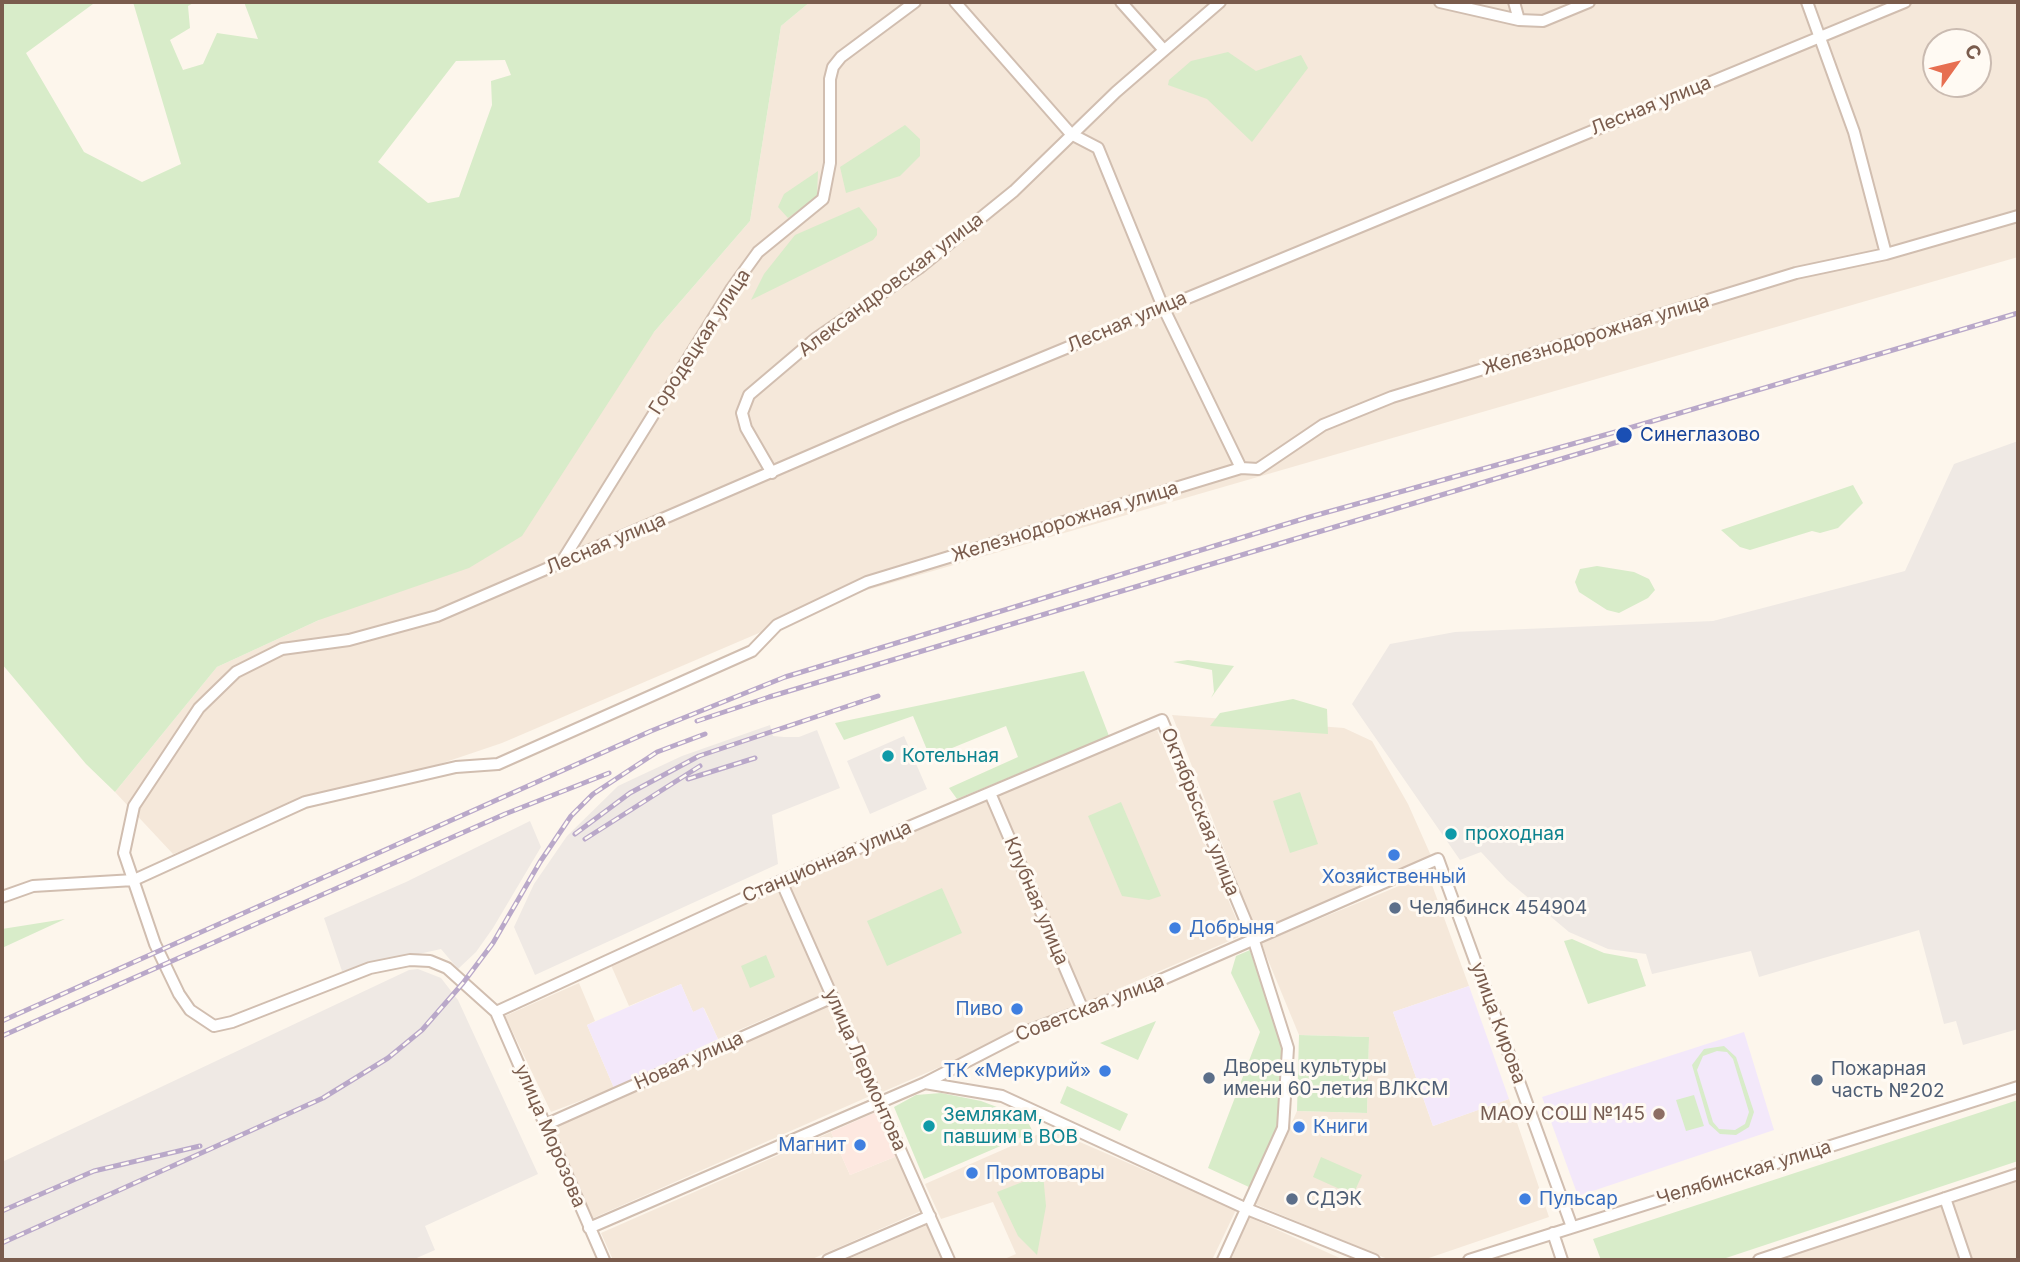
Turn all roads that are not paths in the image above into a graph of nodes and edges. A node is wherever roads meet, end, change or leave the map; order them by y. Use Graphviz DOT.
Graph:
graph roads {
  1 [pos="915,2"];
  2 [pos="955,2"];
  3 [pos="1121,2"];
  4 [pos="1220,2"];
  5 [pos="1440,2"];
  6 [pos="1514,2"];
  7 [pos="1589,2"];
  8 [pos="1807,2"];
  9 [pos="1905,2"];
  10 [pos="1519,20"];
  11 [pos="1820,36"];
  12 [pos="1163,49"];
  13 [pos="1071,134"];
  14 [pos="2018,216"];
  15 [pos="1886,254"];
  16 [pos="1163,307"];
  17 [pos="1241,468"];
  18 [pos="772,473"];
  19 [pos="561,563"];
  20 [pos="1162,720"];
  21 [pos="990,793"];
  22 [pos="1438,859"];
  23 [pos="134,880"];
  24 [pos="780,881"];
  25 [pos="2,897"];
  26 [pos="1254,941"];
  27 [pos="833,997"];
  28 [pos="1083,1010"];
  29 [pos="496,1012"];
  30 [pos="925,1083"];
  31 [pos="2018,1087"];
  32 [pos="879,1101"];
  33 [pos="545,1125"];
  34 [pos="2018,1174"];
  35 [pos="1945,1198"];
  36 [pos="1247,1209"];
  37 [pos="930,1216"];
  38 [pos="1572,1227"];
  39 [pos="589,1228"];
  40 [pos="1553,1233"];
  41 [pos="604,1260"];
  42 [pos="828,1260"];
  43 [pos="949,1260"];
  44 [pos="1223,1260"];
  45 [pos="1374,1260"];
  46 [pos="1469,1260"];
  47 [pos="1562,1260"];
  48 [pos="1759,1260"];
  49 [pos="1966,1260"];
  1 -- 19 [label="street, Городецкая улица"];
  2 -- 13 [label="street"];
  3 -- 12 [label="street"];
  4 -- 12 [label="street, Александровская улица"];
  5 -- 10 [label="street"];
  6 -- 10 [label="street"];
  7 -- 10 [label="street"];
  8 -- 11 [label="street"];
  9 -- 11 [label="street, Лесная улица"];
  11 -- 15 [label="street"];
  11 -- 16 [label="street, Лесная улица"];
  12 -- 13 [label="street, Александровская улица"];
  13 -- 16 [label="street"];
  13 -- 18 [label="street, Александровская улица"];
  14 -- 15 [label="street, Железнодорожная улица"];
  15 -- 17 [label="street, Железнодорожная улица"];
  16 -- 17 [label="street"];
  16 -- 18 [label="street, Лесная улица"];
  17 -- 23 [label="street, Железнодорожная улица"];
  18 -- 19 [label="street, Лесная улица"];
  19 -- 23 [label="street, Лесная улица"];
  20 -- 21 [label="street, Станционная улица"];
  20 -- 26 [label="street, Октябрьская улица"];
  21 -- 24 [label="street, Станционная улица"];
  21 -- 28 [label="street, Клубная улица"];
  22 -- 26 [label="street, Советская улица"];
  22 -- 38 [label="street, улица Кирова"];
  23 -- 25 [label="street"];
  23 -- 29 [label="street, Лесная улица"];
  24 -- 27 [label="street, улица Лермонтова"];
  24 -- 29 [label="street, Станционная улица"];
  26 -- 28 [label="street, Советская улица"];
  26 -- 36 [label="street, Октябрьская улица"];
  27 -- 32 [label="street, улица Лермонтова"];
  27 -- 33 [label="street, Новая улица"];
  28 -- 30 [label="street, Советская улица"];
  29 -- 33 [label="street, улица Морозова"];
  30 -- 32 [label="street, Советская улица"];
  30 -- 36 [label="street"];
  31 -- 38 [label="street, Челябинская улица"];
  32 -- 37 [label="street, улица Лермонтова"];
  32 -- 39 [label="street, Советская улица"];
  33 -- 39 [label="street, улица Морозова"];
  34 -- 35 [label="street"];
  35 -- 48 [label="street"];
  35 -- 49 [label="street"];
  36 -- 44 [label="street, Октябрьская улица"];
  36 -- 45 [label="street"];
  37 -- 42 [label="street"];
  37 -- 43 [label="street, улица Лермонтова"];
  38 -- 40 [label="street, Челябинская улица"];
  39 -- 41 [label="street, улица Морозова"];
  40 -- 46 [label="street, Челябинская улица"];
  40 -- 47 [label="street"];
}
